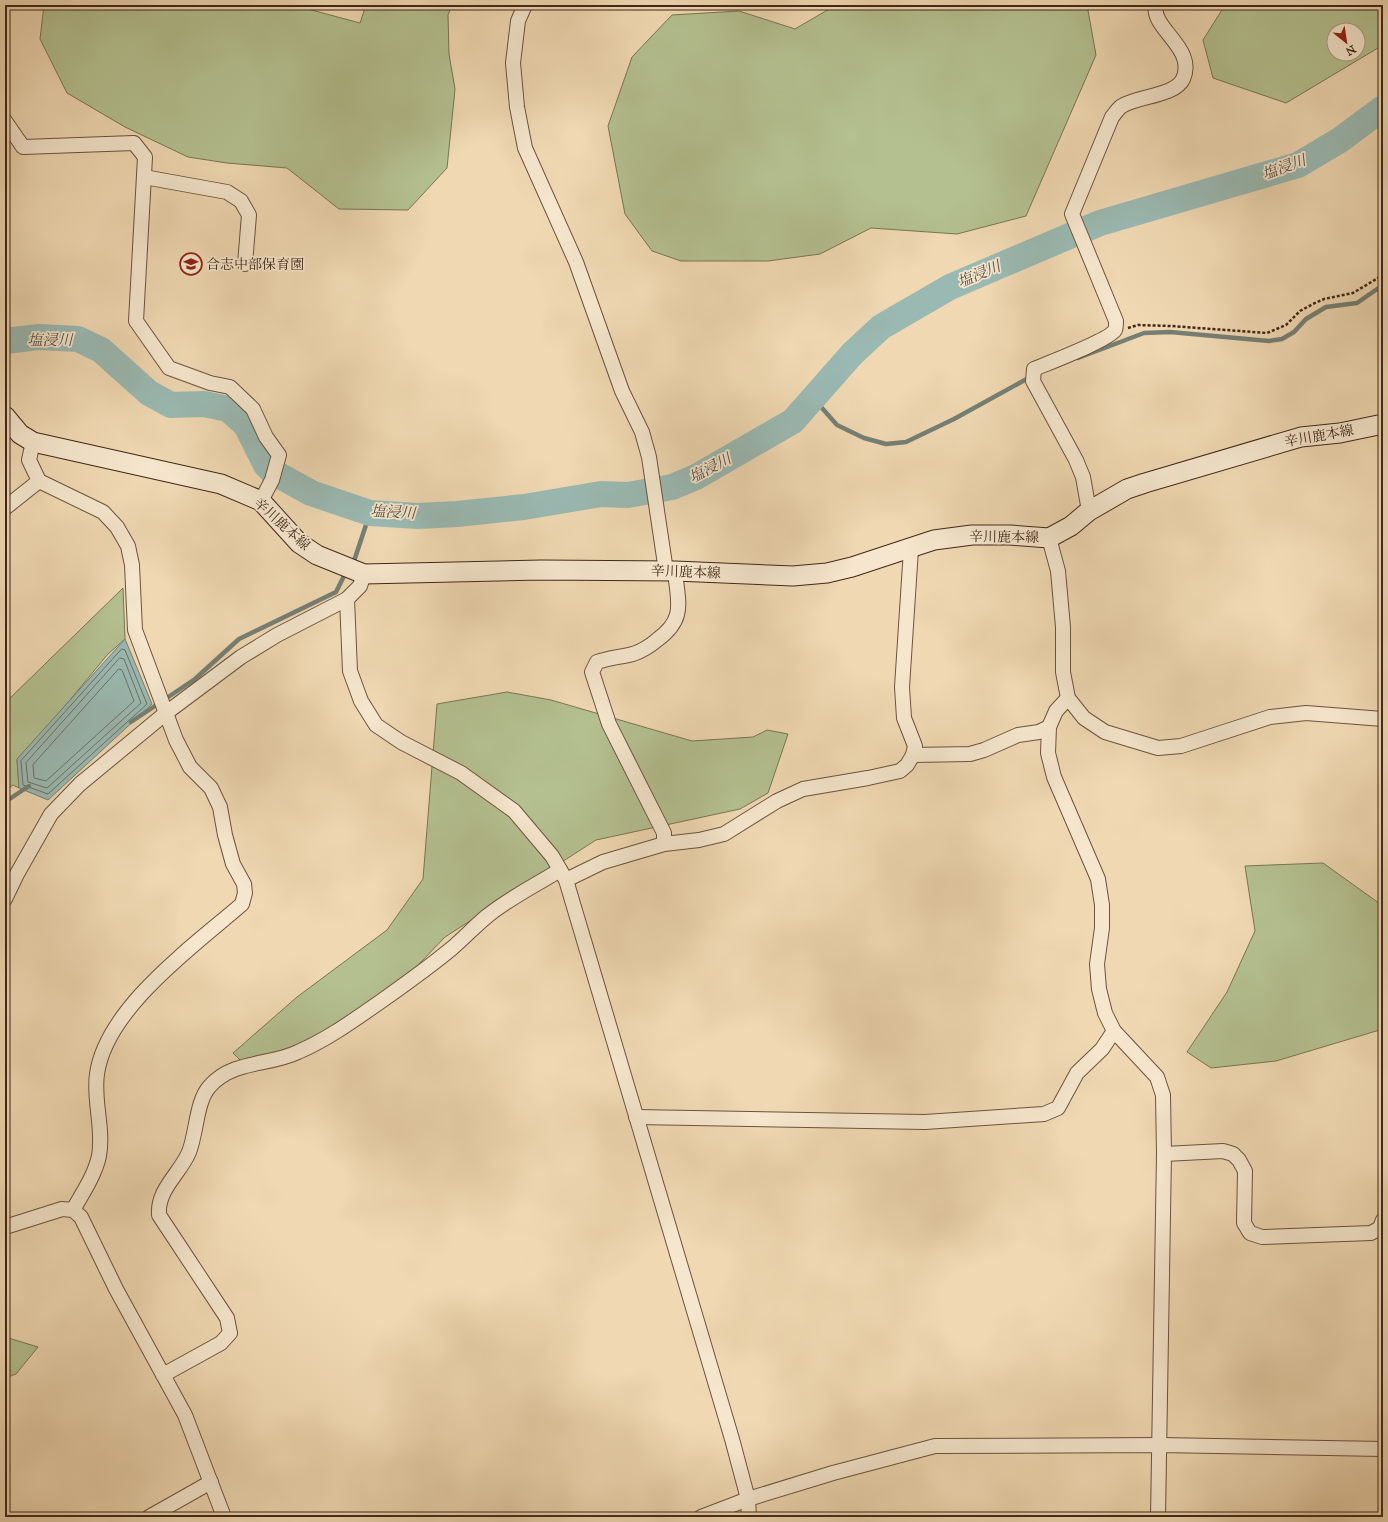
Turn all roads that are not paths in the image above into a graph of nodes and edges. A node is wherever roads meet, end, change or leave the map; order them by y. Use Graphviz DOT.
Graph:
graph roads {
  1 [pos="525,5"];
  2 [pos="1156,5"];
  3 [pos="5,121"];
  4 [pos="144,177"];
  5 [pos="245,264"];
  6 [pos="5,416"];
  7 [pos="1383,424"];
  8 [pos="33,442"];
  9 [pos="39,481"];
  10 [pos="261,501"];
  11 [pos="5,508"];
  12 [pos="1089,511"];
  13 [pos="1049,538"];
  14 [pos="911,549"];
  15 [pos="671,571"];
  16 [pos="361,573"];
  17 [pos="347,599"];
  18 [pos="1068,698"];
  19 [pos="166,713"];
  20 [pos="1383,719"];
  21 [pos="1049,727"];
  22 [pos="913,755"];
  23 [pos="664,844"];
  24 [pos="563,875"];
  25 [pos="5,899"];
  26 [pos="1114,1031"];
  27 [pos="636,1117"];
  28 [pos="1164,1154"];
  29 [pos="73,1210"];
  30 [pos="1383,1220"];
  31 [pos="5,1227"];
  32 [pos="163,1375"];
  33 [pos="1160,1445"];
  34 [pos="1383,1449"];
  35 [pos="211,1482"];
  36 [pos="748,1499"];
  37 [pos="149,1517"];
  38 [pos="224,1517"];
  39 [pos="701,1517"];
  40 [pos="749,1517"];
  41 [pos="1158,1517"];
  1 -- 15 [label="street"];
  2 -- 12 [label="street"];
  3 -- 4 [label="street"];
  4 -- 5 [label="street"];
  4 -- 10 [label="street"];
  6 -- 8 [label="main road, 辛川鹿本線"];
  7 -- 12 [label="main road, 辛川鹿本線"];
  8 -- 9 [label="street"];
  8 -- 10 [label="main road, 辛川鹿本線"];
  9 -- 11 [label="street"];
  9 -- 19 [label="street"];
  10 -- 16 [label="main road, 辛川鹿本線"];
  12 -- 13 [label="main road, 辛川鹿本線"];
  13 -- 14 [label="main road, 辛川鹿本線"];
  13 -- 18 [label="street"];
  14 -- 15 [label="main road, 辛川鹿本線"];
  14 -- 22 [label="street"];
  15 -- 16 [label="main road, 辛川鹿本線"];
  15 -- 23 [label="street"];
  16 -- 17 [label="street"];
  17 -- 19 [label="street"];
  17 -- 24 [label="street"];
  18 -- 20 [label="street"];
  18 -- 21 [label="street"];
  19 -- 25 [label="street"];
  19 -- 29 [label="street"];
  21 -- 22 [label="street"];
  21 -- 26 [label="street"];
  22 -- 23 [label="street"];
  23 -- 24 [label="street"];
  24 -- 27 [label="street"];
  24 -- 32 [label="street"];
  26 -- 27 [label="street"];
  26 -- 28 [label="street"];
  27 -- 36 [label="street"];
  28 -- 30 [label="street"];
  28 -- 33 [label="street"];
  29 -- 31 [label="street"];
  29 -- 32 [label="street"];
  32 -- 35 [label="street"];
  33 -- 34 [label="street"];
  33 -- 36 [label="street"];
  33 -- 41 [label="street"];
  35 -- 37 [label="street"];
  35 -- 38 [label="street"];
  36 -- 39 [label="street"];
  36 -- 40 [label="street"];
}
